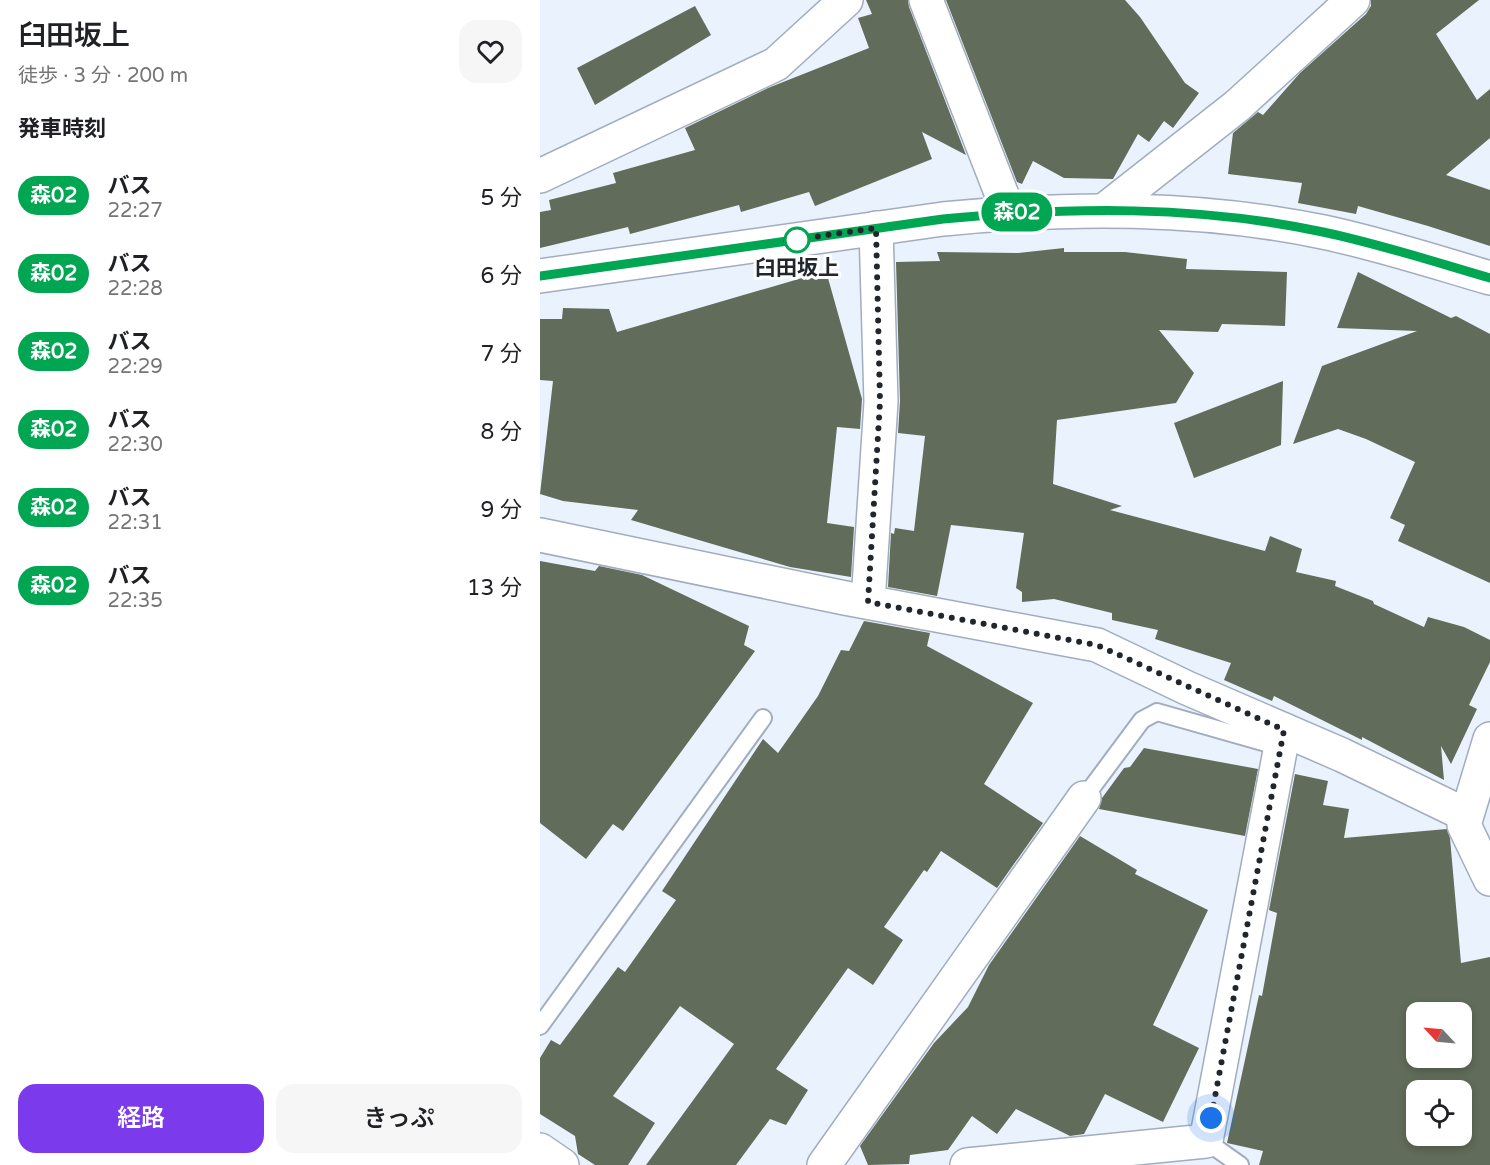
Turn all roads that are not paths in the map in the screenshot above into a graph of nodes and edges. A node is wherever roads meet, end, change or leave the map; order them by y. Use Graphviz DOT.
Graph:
graph roads {
  1 [pos="846,0"];
  2 [pos="926,0"];
  3 [pos="1353,0"];
  4 [pos="540,176"];
  5 [pos="1106,209"];
  6 [pos="1009,213"];
  7 [pos="876,228"];
  8 [pos="540,276"];
  9 [pos="1490,278"];
  10 [pos="540,535"];
  11 [pos="868,602"];
  12 [pos="763,718"];
  13 [pos="1282,738"];
  14 [pos="1490,739"];
  15 [pos="1084,798"];
  16 [pos="1466,815"];
  17 [pos="1490,879"];
  18 [pos="540,1026"];
  19 [pos="1206,1141"];
  20 [pos="540,1150"];
  21 [pos="562,1165"];
  22 [pos="824,1165"];
  23 [pos="967,1165"];
  24 [pos="1240,1165"];
  1 -- 4 [label="street"];
  2 -- 6 [label="street"];
  3 -- 5 [label="street"];
  5 -- 6 [label="street"];
  5 -- 9 [label="street"];
  6 -- 7 [label="street"];
  7 -- 8 [label="street"];
  7 -- 11 [label="street"];
  10 -- 11 [label="street"];
  11 -- 13 [label="street"];
  12 -- 18 [label="lane"];
  13 -- 15 [label="lane"];
  13 -- 16 [label="street"];
  13 -- 19 [label="street"];
  14 -- 16 [label="street"];
  15 -- 22 [label="street"];
  16 -- 17 [label="street"];
  19 -- 23 [label="street"];
  19 -- 24 [label="lane"];
  20 -- 21 [label="street"];
}
